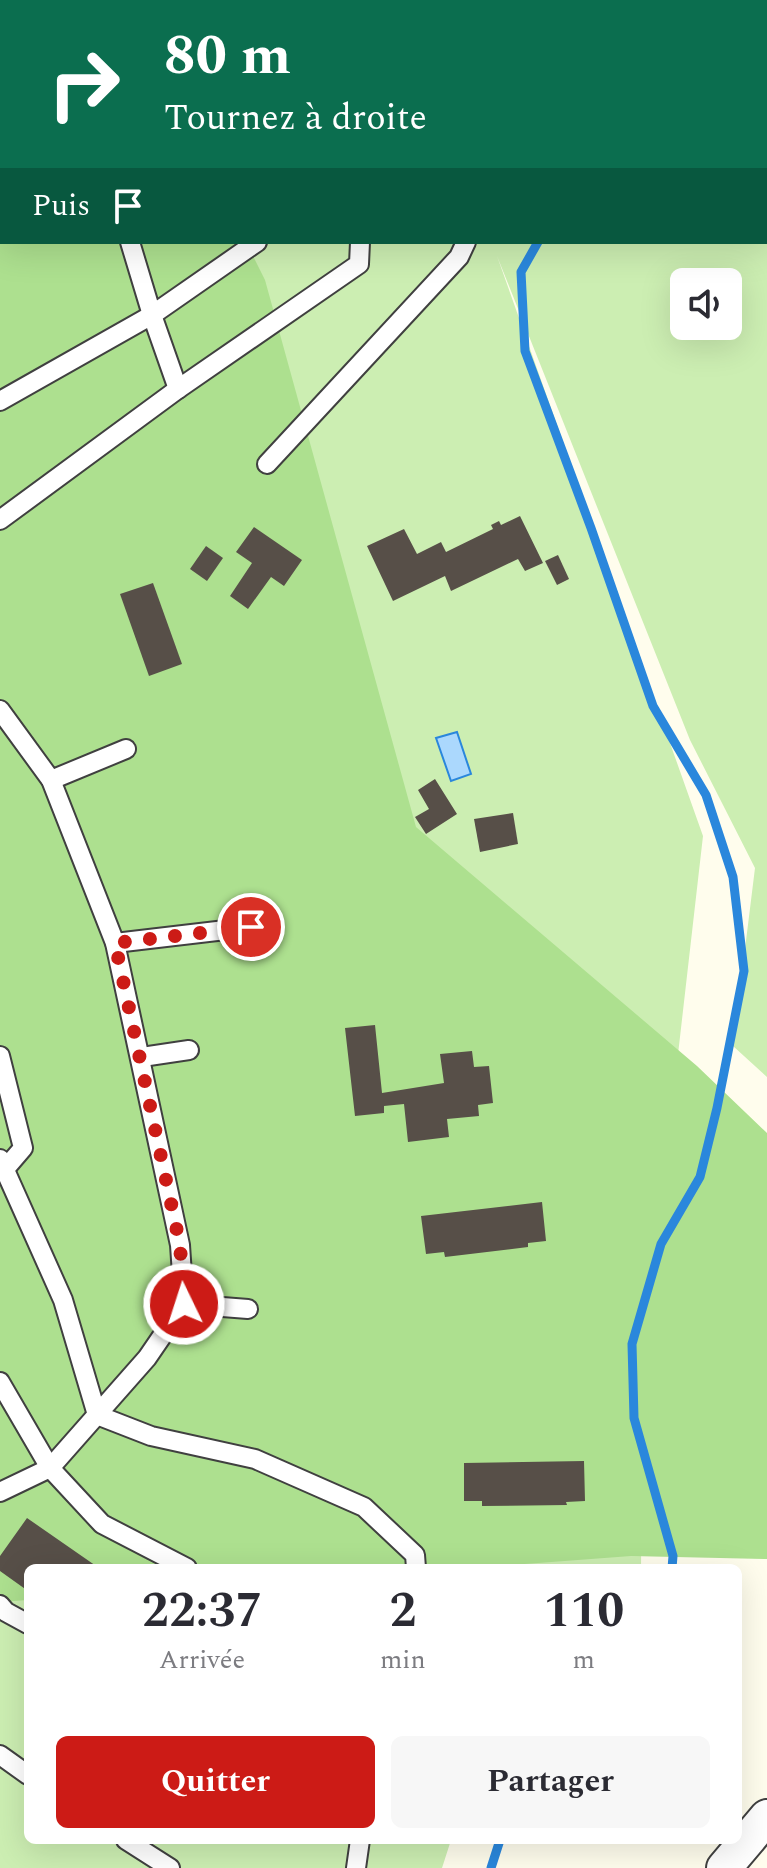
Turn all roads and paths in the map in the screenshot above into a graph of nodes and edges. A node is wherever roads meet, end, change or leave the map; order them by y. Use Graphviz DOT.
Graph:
graph roads {
  1 [pos="131,244"];
  2 [pos="254,244"];
  3 [pos="360,244"];
  4 [pos="465,244"];
  5 [pos="152,315"];
  6 [pos="178,389"];
  7 [pos="0,401"];
  8 [pos="267,464"];
  9 [pos="0,520"];
  10 [pos="0,710"];
  11 [pos="126,749"];
  12 [pos="51,780"];
  13 [pos="251,927"];
  14 [pos="115,943"];
  15 [pos="189,1050"];
  16 [pos="0,1056"];
  17 [pos="142,1057"];
  18 [pos="3,1164"];
  19 [pos="184,1304"];
  20 [pos="248,1309"];
  21 [pos="0,1382"];
  22 [pos="97,1415"];
  23 [pos="50,1468"];
  24 [pos="0,1492"];
  25 [pos="179,1564"];
  26 [pos="416,1564"];
  27 [pos="0,1605"];
  28 [pos="24,1622"];
  29 [pos="0,1755"];
  30 [pos="24,1772"];
  31 [pos="767,1817"];
  32 [pos="132,1844"];
  33 [pos="359,1844"];
  34 [pos="170,1868"];
  35 [pos="356,1868"];
  36 [pos="724,1868"];
  1 -- 5 [label="lane"];
  2 -- 5 [label="lane"];
  3 -- 6 [label="lane"];
  4 -- 8 [label="lane"];
  5 -- 6 [label="lane"];
  5 -- 7 [label="lane"];
  6 -- 9 [label="lane"];
  10 -- 12 [label="lane"];
  11 -- 12 [label="lane"];
  12 -- 14 [label="lane"];
  13 -- 14 [label="lane"];
  14 -- 17 [label="lane"];
  15 -- 17 [label="lane"];
  16 -- 18 [label="lane"];
  17 -- 19 [label="lane"];
  18 -- 22 [label="lane"];
  19 -- 20 [label="lane"];
  19 -- 22 [label="lane"];
  21 -- 23 [label="lane"];
  22 -- 23 [label="lane"];
  22 -- 26 [label="lane"];
  23 -- 24 [label="lane"];
  23 -- 25 [label="lane"];
  27 -- 28 [label="lane"];
  29 -- 30 [label="lane"];
  31 -- 36 [label="street"];
  32 -- 34 [label="lane"];
  33 -- 35 [label="lane"];
}
